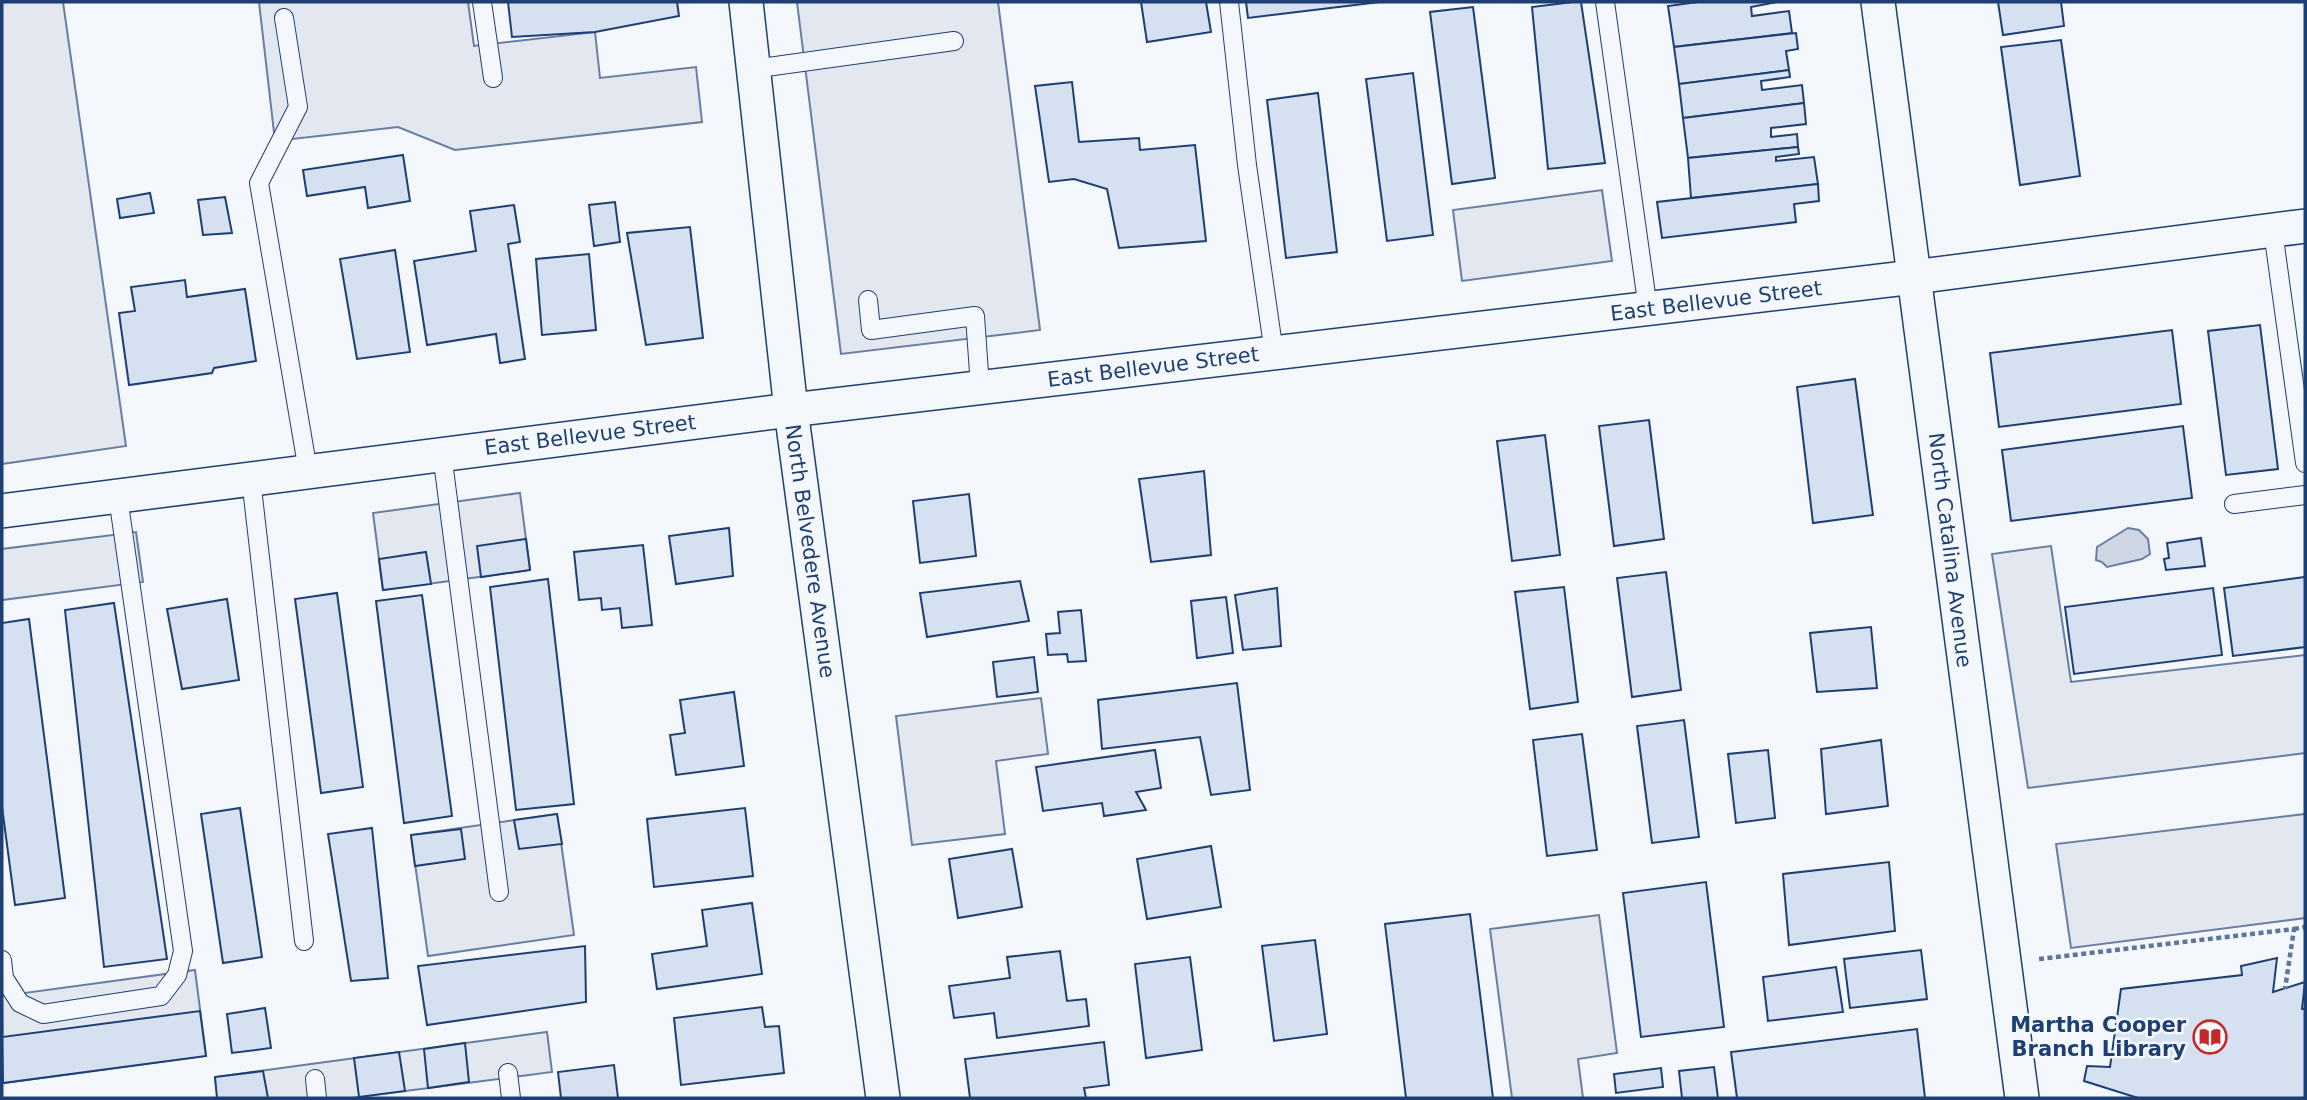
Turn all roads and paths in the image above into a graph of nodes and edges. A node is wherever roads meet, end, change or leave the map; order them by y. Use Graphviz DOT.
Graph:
graph roads {
  1 [pos="482,2"];
  2 [pos="746,2"];
  3 [pos="1229,2"];
  4 [pos="1605,2"];
  5 [pos="1878,2"];
  6 [pos="284,18"];
  7 [pos="954,41"];
  8 [pos="753,69"];
  9 [pos="493,78"];
  10 [pos="2305,226"];
  11 [pos="2273,231"];
  12 [pos="1914,277"];
  13 [pos="868,300"];
  14 [pos="1648,309"];
  15 [pos="1274,353"];
  16 [pos="980,387"];
  17 [pos="791,410"];
  18 [pos="442,454"];
  19 [pos="2305,463"];
  20 [pos="308,471"];
  21 [pos="251,478"];
  22 [pos="2305,495"];
  23 [pos="118,497"];
  24 [pos="2234,504"];
  25 [pos="2,511"];
  26 [pos="499,892"];
  27 [pos="2305,927"];
  28 [pos="2294,929"];
  29 [pos="304,941"];
  30 [pos="2,960"];
  31 [pos="2003,964"];
  32 [pos="2285,989"];
  33 [pos="508,1073"];
  34 [pos="315,1079"];
  35 [pos="317,1098"];
  36 [pos="511,1098"];
  37 [pos="883,1098"];
  38 [pos="2022,1098"];
  1 -- 9 [label="lane"];
  2 -- 8 [label="street, North Belvedere Avenue"];
  3 -- 15 [label="lane"];
  4 -- 14 [label="lane"];
  5 -- 12 [label="street, North Catalina Avenue"];
  6 -- 20 [label="lane"];
  7 -- 8 [label="lane"];
  8 -- 17 [label="street, North Belvedere Avenue"];
  10 -- 11 [label="street, East Bellevue Street"];
  11 -- 12 [label="street, East Bellevue Street"];
  11 -- 19 [label="lane"];
  12 -- 14 [label="street, East Bellevue Street"];
  12 -- 31 [label="street, North Catalina Avenue"];
  13 -- 16 [label="lane"];
  14 -- 15 [label="street, East Bellevue Street"];
  15 -- 16 [label="street, East Bellevue Street"];
  16 -- 17 [label="street, East Bellevue Street"];
  17 -- 18 [label="street, East Bellevue Street"];
  17 -- 37 [label="street, North Belvedere Avenue"];
  18 -- 20 [label="street, East Bellevue Street"];
  18 -- 26 [label="lane"];
  20 -- 21 [label="street, East Bellevue Street"];
  21 -- 23 [label="street, East Bellevue Street"];
  21 -- 29 [label="lane"];
  22 -- 24 [label="lane"];
  23 -- 25 [label="street, East Bellevue Street"];
  23 -- 30 [label="lane"];
  27 -- 28 [label="path"];
  28 -- 31 [label="path"];
  28 -- 32 [label="path"];
  31 -- 38 [label="street, North Catalina Avenue"];
  33 -- 36 [label="lane"];
  34 -- 35 [label="lane"];
}
